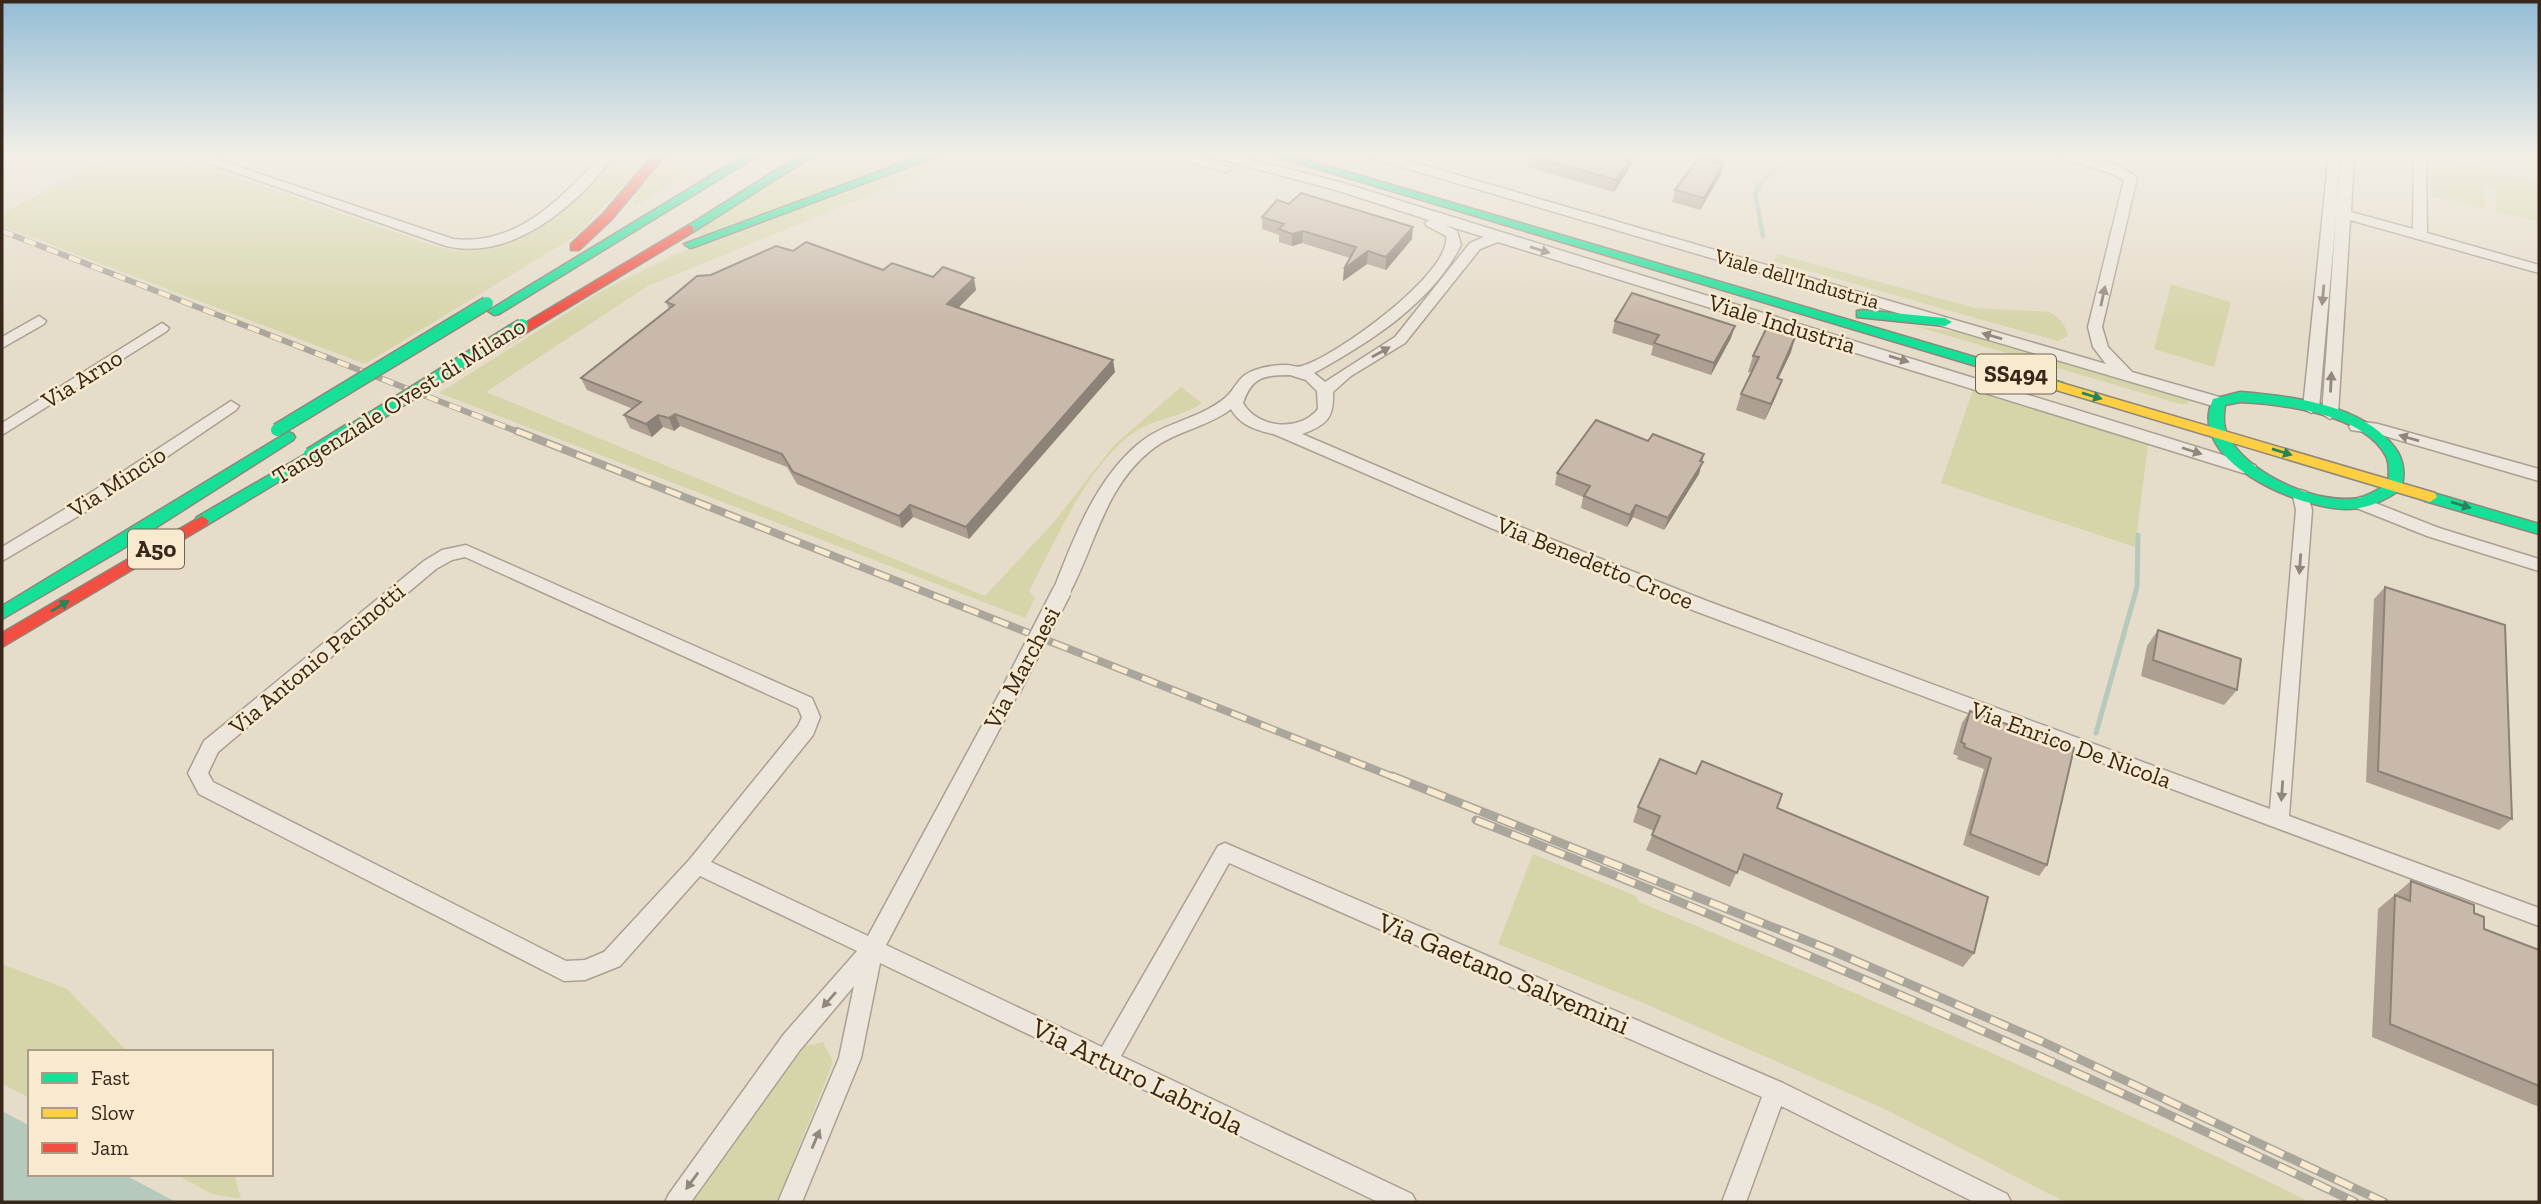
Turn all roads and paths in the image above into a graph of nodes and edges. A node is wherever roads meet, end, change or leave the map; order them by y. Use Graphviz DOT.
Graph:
graph roads {
  1 [pos="351,209"];
  2 [pos="551,209"];
  3 [pos="613,209"];
  4 [pos="644,209"];
  5 [pos="659,209"];
  6 [pos="705,209"];
  7 [pos="721,209"];
  8 [pos="789,209"];
  9 [pos="1386,209"];
  10 [pos="1413,209"];
  11 [pos="1461,209"];
  12 [pos="1505,209"];
  13 [pos="1561,209"];
  14 [pos="2123,209"];
  15 [pos="2420,209"];
  16 [pos="2337,211"];
  17 [pos="1429,214"];
  18 [pos="1456,222"];
  19 [pos="1544,234"];
  20 [pos="2420,235"];
  21 [pos="1497,237"];
  22 [pos="1452,251"];
  23 [pos="559,261"];
  24 [pos="2539,269"];
  25 [pos="617,274"];
  26 [pos="491,307"];
  27 [pos="1862,314"];
  28 [pos="39,321"];
  29 [pos="1945,322"];
  30 [pos="524,326"];
  31 [pos="162,328"];
  32 [pos="2,342"];
  33 [pos="1301,373"];
  34 [pos="2128,376"];
  35 [pos="1325,390"];
  36 [pos="1237,396"];
  37 [pos="231,406"];
  38 [pos="2311,408"];
  39 [pos="2215,410"];
  40 [pos="2330,414"];
  41 [pos="1201,421"];
  42 [pos="1251,422"];
  43 [pos="1314,423"];
  44 [pos="2356,426"];
  45 [pos="2,430"];
  46 [pos="1282,431"];
  47 [pos="2217,433"];
  48 [pos="1331,452"];
  49 [pos="2249,469"];
  50 [pos="2539,475"];
  51 [pos="2396,478"];
  52 [pos="2301,496"];
  53 [pos="2360,503"];
  54 [pos="2539,513"];
  55 [pos="2539,528"];
  56 [pos="2,555"];
  57 [pos="2539,565"];
  58 [pos="2,613"];
  59 [pos="2,641"];
  60 [pos="1862,667"];
  61 [pos="2279,822"];
  62 [pos="697,865"];
  63 [pos="2539,917"];
  64 [pos="873,948"];
  65 [pos="1106,1061"];
  66 [pos="1775,1091"];
  67 [pos="677,1202"];
  68 [pos="790,1202"];
  69 [pos="1404,1202"];
  70 [pos="1734,1202"];
  71 [pos="1998,1202"];
  1 -- 2 [label="street"];
  3 -- 23 [label="main road"];
  4 -- 23 [label="main road"];
  5 -- 26 [label="main road, Tangenziale Ovest di Milano"];
  6 -- 30 [label="main road, Tangenziale Ovest di Milano / A50"];
  7 -- 25 [label="main road"];
  8 -- 25 [label="main road"];
  9 -- 22 [label="street"];
  10 -- 17 [label="street, Viale Industria"];
  11 -- 19 [label="main road, SS494"];
  12 -- 27 [label="main road, SS494"];
  13 -- 29 [label="street, Viale dell'Industria"];
  34 -- 14 [label="street, one-way"];
  15 -- 20 [label="street"];
  16 -- 20 [label="street"];
  16 -- 38 [label="street, one-way"];
  40 -- 16 [label="street, one-way"];
  17 -- 18 [label="street, Viale Industria"];
  17 -- 19 [label="main road"];
  18 -- 21 [label="street, Viale Industria"];
  18 -- 22 [label="street"];
  19 -- 47 [label="main road, SS494, one-way"];
  20 -- 24 [label="street"];
  35 -- 21 [label="street, one-way"];
  21 -- 49 [label="street, Viale Industria, one-way"];
  22 -- 33 [label="street"];
  23 -- 26 [label="main road"];
  25 -- 30 [label="main road"];
  26 -- 58 [label="main road, A50, bridge"];
  27 -- 29 [label="main road"];
  27 -- 39 [label="main road, SS494"];
  28 -- 32 [label="street"];
  34 -- 29 [label="street, Viale dell'Industria, one-way"];
  59 -- 30 [label="main road, Tangenziale Ovest di Milano / A50, one-way, bridge"];
  31 -- 45 [label="street, Via Arno"];
  33 -- 35 [label="street"];
  33 -- 36 [label="street"];
  34 -- 39 [label="street, Viale dell'Industria"];
  35 -- 43 [label="street"];
  36 -- 41 [label="street"];
  36 -- 42 [label="street"];
  37 -- 56 [label="street, Via Mincio"];
  38 -- 39 [label="main road, SS494"];
  38 -- 40 [label="main road, SS494"];
  39 -- 47 [label="main road"];
  39 -- 51 [label="main road, SS494"];
  40 -- 44 [label="main road, SS494"];
  41 -- 42 [label="street"];
  41 -- 64 [label="street, Via Marchesi, bridge"];
  42 -- 46 [label="street"];
  43 -- 46 [label="street"];
  43 -- 48 [label="street"];
  50 -- 44 [label="street, one-way"];
  44 -- 51 [label="main road, SS494"];
  46 -- 48 [label="street, Via Benedetto Croce"];
  47 -- 49 [label="main road"];
  47 -- 51 [label="main road, SS494, one-way"];
  48 -- 60 [label="street, Via Benedetto Croce"];
  49 -- 52 [label="main road"];
  51 -- 53 [label="main road"];
  51 -- 54 [label="main road, SS494"];
  51 -- 55 [label="main road, SS494, one-way"];
  52 -- 53 [label="main road"];
  52 -- 61 [label="street, one-way"];
  53 -- 57 [label="street"];
  60 -- 61 [label="street, Via Enrico De Nicola"];
  61 -- 63 [label="street, Via Enrico De Nicola"];
  62 -- 62 [label="street, Via Antonio Pacinotti"];
  62 -- 64 [label="street"];
  64 -- 65 [label="street, Via Arturo Labriola"];
  64 -- 67 [label="street, Via Marchesi, one-way"];
  68 -- 64 [label="street, Via Marchesi, one-way"];
  65 -- 66 [label="street, Via Gaetano Salvemini"];
  65 -- 69 [label="street, Via Arturo Labriola"];
  66 -- 70 [label="street"];
  66 -- 71 [label="street, Via Gaetano Salvemini"];
}
